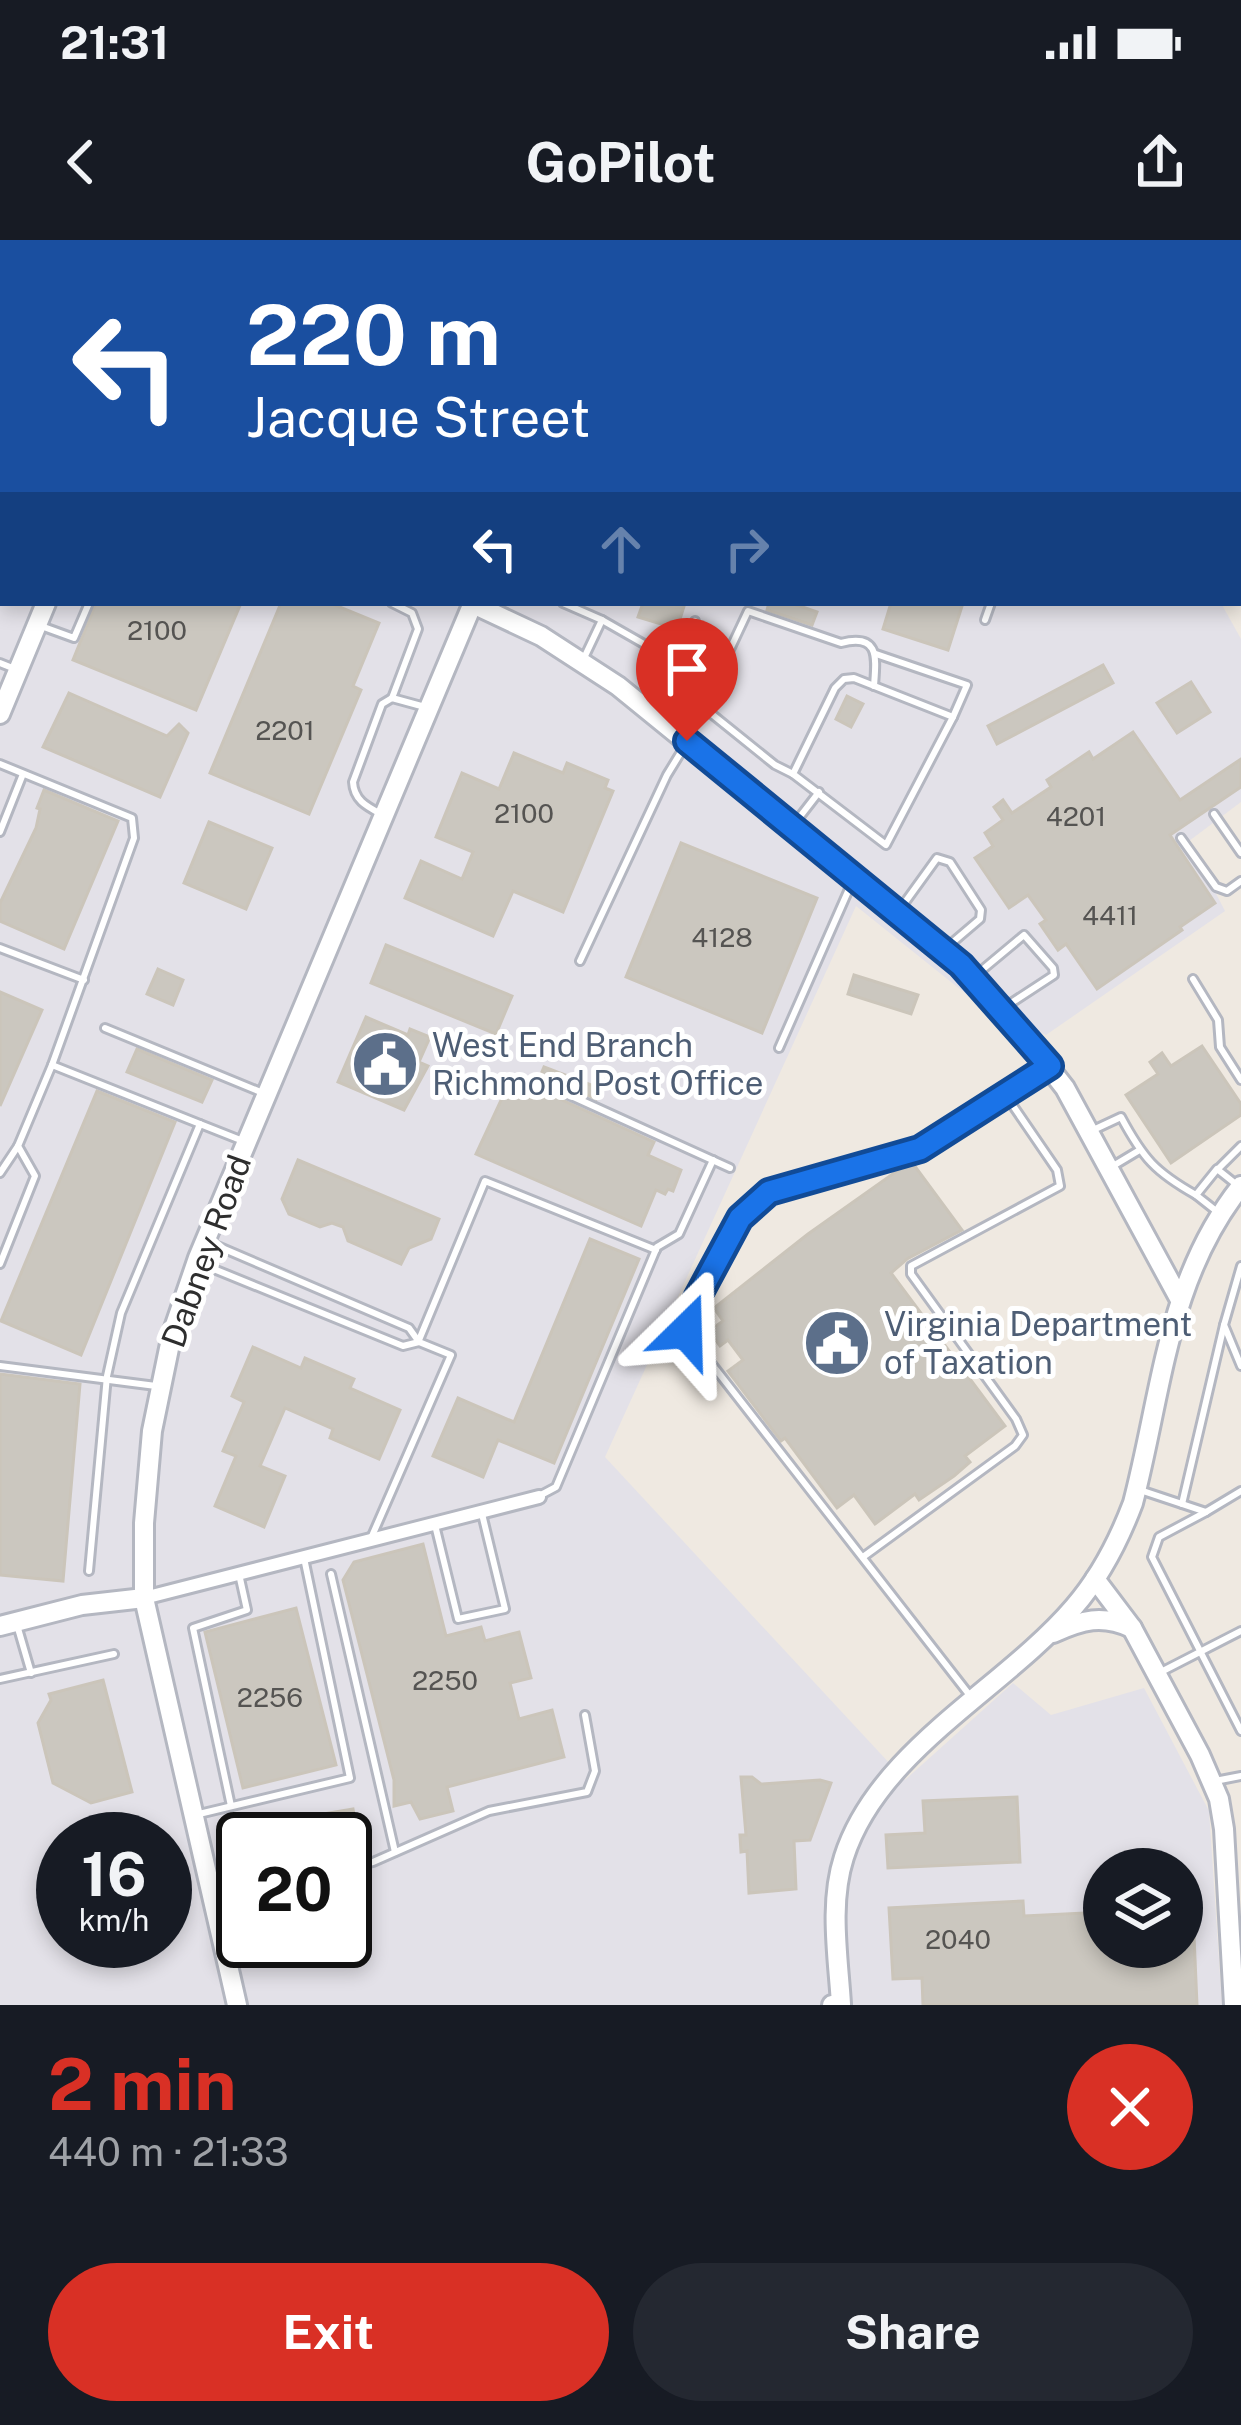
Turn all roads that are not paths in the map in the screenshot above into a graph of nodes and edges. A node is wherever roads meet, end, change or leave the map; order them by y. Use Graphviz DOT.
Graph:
graph roads {
  1 [pos="45,606"];
  2 [pos="88,606"];
  3 [pos="398,606"];
  4 [pos="471,606"];
  5 [pos="478,606"];
  6 [pos="570,606"];
  7 [pos="990,606"];
  8 [pos="602,620"];
  9 [pos="985,620"];
  10 [pos="694,621"];
  11 [pos="38,624"];
  12 [pos="876,654"];
  13 [pos="582,662"];
  14 [pos="9,666"];
  15 [pos="874,686"];
  16 [pos="392,698"];
  17 [pos="429,709"];
  18 [pos="0,714"];
  19 [pos="953,717"];
  20 [pos="687,741"];
  21 [pos="0,764"];
  22 [pos="23,773"];
  23 [pos="793,774"];
  24 [pos="819,792"];
  25 [pos="1214,814"];
  26 [pos="386,816"];
  27 [pos="792,826"];
  28 [pos="0,832"];
  29 [pos="1181,838"];
  30 [pos="1241,853"];
  31 [pos="854,876"];
  32 [pos="1241,881"];
  33 [pos="898,912"];
  34 [pos="0,948"];
  35 [pos="944,950"];
  36 [pos="580,961"];
  37 [pos="973,977"];
  38 [pos="1193,979"];
  39 [pos="84,980"];
  40 [pos="1003,1008"];
  41 [pos="105,1028"];
  42 [pos="779,1048"];
  43 [pos="52,1065"];
  44 [pos="1050,1066"];
  45 [pos="536,1080"];
  46 [pos="1241,1080"];
  47 [pos="1005,1094"];
  48 [pos="266,1095"];
  49 [pos="200,1124"];
  50 [pos="1091,1132"];
  51 [pos="247,1142"];
  52 [pos="18,1146"];
  53 [pos="1241,1146"];
  54 [pos="1139,1150"];
  55 [pos="713,1160"];
  56 [pos="730,1168"];
  57 [pos="1110,1168"];
  58 [pos="1217,1169"];
  59 [pos="0,1173"];
  60 [pos="1240,1187"];
  61 [pos="1196,1195"];
  62 [pos="1220,1215"];
  63 [pos="205,1241"];
  64 [pos="3,1247"];
  65 [pos="656,1250"];
  66 [pos="196,1262"];
  67 [pos="0,1264"];
  68 [pos="1241,1265"];
  69 [pos="1179,1298"];
  70 [pos="1224,1324"];
  71 [pos="418,1342"];
  72 [pos="0,1366"];
  73 [pos="1241,1366"];
  74 [pos="106,1378"];
  75 [pos="160,1387"];
  76 [pos="1137,1490"];
  77 [pos="1241,1491"];
  78 [pos="538,1497"];
  79 [pos="1182,1504"];
  80 [pos="1206,1512"];
  81 [pos="482,1513"];
  82 [pos="435,1525"];
  83 [pos="369,1542"];
  84 [pos="863,1557"];
  85 [pos="304,1558"];
  86 [pos="88,1571"];
  87 [pos="239,1574"];
  88 [pos="332,1574"];
  89 [pos="1095,1579"];
  90 [pos="144,1598"];
  91 [pos="8,1624"];
  92 [pos="1132,1628"];
  93 [pos="1241,1631"];
  94 [pos="1043,1637"];
  95 [pos="1201,1652"];
  96 [pos="114,1654"];
  97 [pos="32,1673"];
  98 [pos="1157,1675"];
  99 [pos="0,1679"];
  100 [pos="973,1700"];
  101 [pos="585,1715"];
  102 [pos="1241,1730"];
  103 [pos="1241,1776"];
  104 [pos="1213,1781"];
  105 [pos="231,1806"];
  106 [pos="191,1812"];
  107 [pos="192,1815"];
  108 [pos="1233,1833"];
  109 [pos="395,1852"];
  110 [pos="372,1860"];
  111 [pos="216,1903"];
  112 [pos="212,1904"];
  113 [pos="237,2005"];
  114 [pos="838,2005"];
  115 [pos="1234,2005"];
  1 -- 11 [label="street"];
  2 -- 11 [label="lane"];
  3 -- 16 [label="lane"];
  4 -- 17 [label="street, Dabney Road"];
  5 -- 13 [label="street"];
  6 -- 8 [label="lane"];
  7 -- 9 [label="lane"];
  8 -- 10 [label="lane"];
  8 -- 13 [label="lane"];
  11 -- 14 [label="street"];
  12 -- 15 [label="lane"];
  12 -- 19 [label="lane"];
  12 -- 23 [label="lane"];
  13 -- 20 [label="street"];
  14 -- 18 [label="street"];
  15 -- 19 [label="lane"];
  15 -- 23 [label="lane"];
  16 -- 17 [label="lane"];
  16 -- 26 [label="lane"];
  17 -- 26 [label="street, Dabney Road"];
  19 -- 24 [label="lane"];
  20 -- 27 [label="street"];
  20 -- 36 [label="lane"];
  21 -- 22 [label="lane"];
  22 -- 28 [label="lane"];
  22 -- 39 [label="lane"];
  23 -- 24 [label="lane"];
  24 -- 27 [label="lane"];
  25 -- 30 [label="lane"];
  26 -- 48 [label="street, Dabney Road"];
  27 -- 31 [label="street"];
  29 -- 32 [label="lane"];
  31 -- 33 [label="street"];
  31 -- 42 [label="lane"];
  33 -- 35 [label="street"];
  33 -- 35 [label="lane"];
  34 -- 39 [label="lane"];
  35 -- 37 [label="street"];
  37 -- 40 [label="street"];
  37 -- 40 [label="lane"];
  38 -- 46 [label="lane"];
  39 -- 43 [label="lane"];
  40 -- 44 [label="street"];
  41 -- 48 [label="lane"];
  43 -- 49 [label="lane"];
  43 -- 52 [label="lane"];
  44 -- 47 [label="lane"];
  44 -- 50 [label="street"];
  45 -- 55 [label="lane"];
  47 -- 84 [label="lane"];
  47 -- 84 [label="lane"];
  48 -- 51 [label="street, Dabney Road"];
  49 -- 51 [label="lane"];
  49 -- 74 [label="lane"];
  50 -- 54 [label="lane"];
  50 -- 57 [label="street"];
  51 -- 63 [label="street, Dabney Road"];
  52 -- 59 [label="lane"];
  52 -- 64 [label="lane"];
  53 -- 58 [label="lane"];
  54 -- 57 [label="lane"];
  54 -- 61 [label="lane"];
  55 -- 56 [label="lane"];
  55 -- 65 [label="lane"];
  57 -- 69 [label="street"];
  58 -- 60 [label="lane"];
  58 -- 61 [label="lane"];
  60 -- 62 [label="street"];
  61 -- 62 [label="lane"];
  62 -- 69 [label="street"];
  63 -- 66 [label="street, Dabney Road"];
  63 -- 71 [label="lane"];
  64 -- 67 [label="lane"];
  65 -- 71 [label="lane"];
  65 -- 78 [label="lane"];
  66 -- 71 [label="lane"];
  66 -- 75 [label="street, Dabney Road"];
  68 -- 70 [label="lane"];
  69 -- 76 [label="street"];
  70 -- 73 [label="lane"];
  70 -- 79 [label="lane"];
  71 -- 83 [label="lane"];
  72 -- 74 [label="lane"];
  74 -- 75 [label="lane"];
  74 -- 86 [label="lane"];
  75 -- 90 [label="street, Dabney Road"];
  76 -- 79 [label="lane"];
  76 -- 89 [label="street"];
  77 -- 80 [label="lane"];
  78 -- 81 [label="street"];
  79 -- 80 [label="lane"];
  80 -- 95 [label="lane"];
  81 -- 82 [label="street"];
  81 -- 82 [label="lane"];
  82 -- 83 [label="street"];
  83 -- 85 [label="street"];
  84 -- 100 [label="lane"];
  85 -- 87 [label="street"];
  85 -- 105 [label="lane"];
  87 -- 90 [label="street"];
  87 -- 105 [label="lane"];
  88 -- 109 [label="lane"];
  89 -- 92 [label="street"];
  89 -- 94 [label="street"];
  90 -- 91 [label="street"];
  90 -- 106 [label="street, Dabney Road"];
  91 -- 97 [label="lane"];
  92 -- 94 [label="street"];
  92 -- 98 [label="street"];
  93 -- 95 [label="lane"];
  94 -- 100 [label="street"];
  95 -- 98 [label="lane"];
  95 -- 102 [label="lane"];
  96 -- 97 [label="lane"];
  97 -- 99 [label="lane"];
  98 -- 104 [label="street"];
  100 -- 114 [label="street"];
  101 -- 109 [label="lane"];
  103 -- 104 [label="lane"];
  104 -- 108 [label="street"];
  105 -- 107 [label="lane"];
  107 -- 112 [label="street, Dabney Road"];
  108 -- 115 [label="street"];
  109 -- 110 [label="lane"];
  111 -- 112 [label="lane"];
  112 -- 113 [label="street, Dabney Road"];
}
